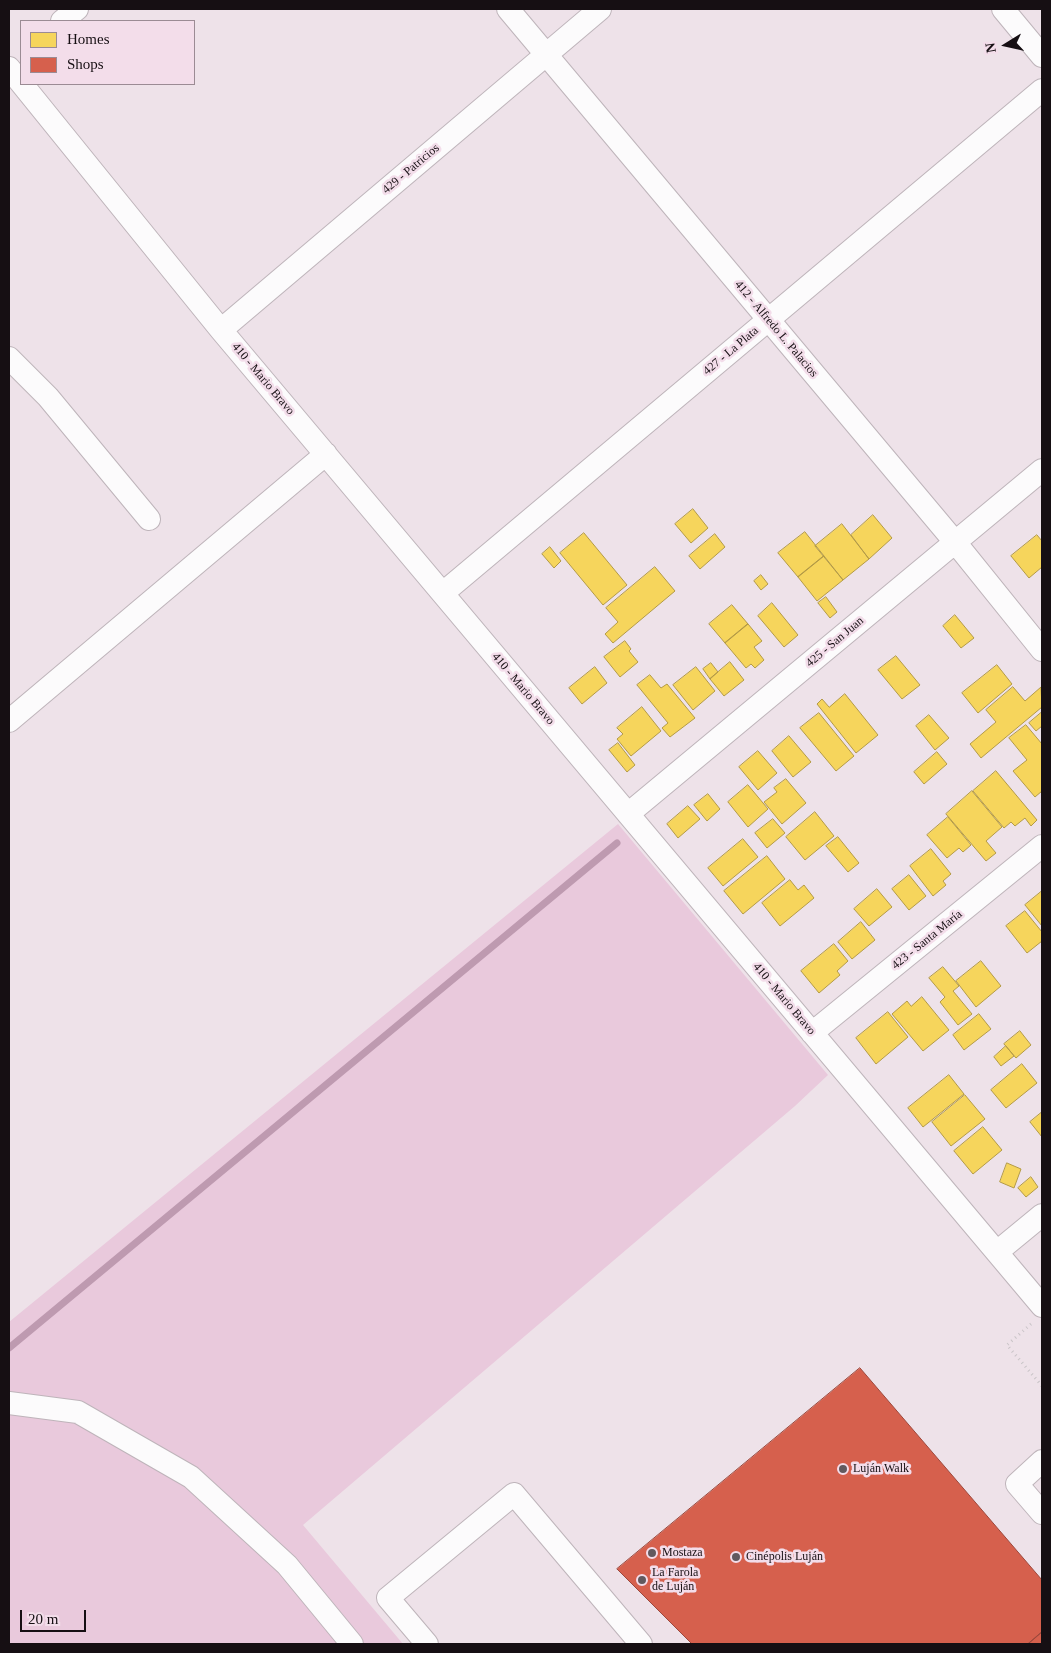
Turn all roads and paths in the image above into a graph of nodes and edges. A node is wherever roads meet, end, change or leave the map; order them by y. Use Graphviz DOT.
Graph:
graph roads {
  1 [pos="77,9"];
  2 [pos="508,9"];
  3 [pos="600,9"];
  4 [pos="1003,9"];
  5 [pos="63,20"];
  6 [pos="546,54"];
  7 [pos="1042,56"];
  8 [pos="20,57"];
  9 [pos="9,67"];
  10 [pos="20,81"];
  11 [pos="24,85"];
  12 [pos="1042,90"];
  13 [pos="769,320"];
  14 [pos="221,330"];
  15 [pos="9,358"];
  16 [pos="326,454"];
  17 [pos="1042,470"];
  18 [pos="149,519"];
  19 [pos="955,542"];
  20 [pos="443,593"];
  21 [pos="1042,650"];
  22 [pos="9,721"];
  23 [pos="628,814"];
  24 [pos="1042,846"];
  25 [pos="812,1033"];
  26 [pos="1042,1215"];
  27 [pos="997,1252"];
  28 [pos="1039,1313"];
  29 [pos="1042,1386"];
  30 [pos="9,1403"];
  31 [pos="1042,1462"];
  32 [pos="1042,1513"];
  33 [pos="352,1644"];
  34 [pos="427,1644"];
  35 [pos="641,1644"];
  1 -- 5 [label="street"];
  2 -- 6 [label="street, 412 - Alfredo L. Palacios"];
  3 -- 6 [label="street, 429 - Patricios"];
  4 -- 7 [label="street"];
  6 -- 13 [label="street, 412 - Alfredo L. Palacios"];
  6 -- 14 [label="street, 429 - Patricios"];
  8 -- 9 [label="street"];
  9 -- 10 [label="street, 410 - Mario Bravo"];
  11 -- 14 [label="street, 410 - Mario Bravo"];
  12 -- 13 [label="street, 427 - La Plata"];
  13 -- 19 [label="street, 412 - Alfredo L. Palacios"];
  13 -- 20 [label="street, 427 - La Plata"];
  14 -- 16 [label="street, 410 - Mario Bravo"];
  15 -- 18 [label="street"];
  16 -- 20 [label="street, 410 - Mario Bravo"];
  16 -- 22 [label="street"];
  17 -- 19 [label="street, 425 - San Juan"];
  19 -- 21 [label="street, 412 - Alfredo L. Palacios"];
  19 -- 23 [label="street, 425 - San Juan"];
  20 -- 23 [label="street, 410 - Mario Bravo"];
  23 -- 25 [label="street, 410 - Mario Bravo"];
  24 -- 25 [label="street, 423 - Santa María"];
  25 -- 27 [label="street, 410 - Mario Bravo"];
  26 -- 27 [label="street"];
  27 -- 28 [label="street, 410 - Mario Bravo"];
  28 -- 29 [label="path"];
  30 -- 33 [label="street"];
  31 -- 32 [label="street"];
  34 -- 35 [label="street"];
}
